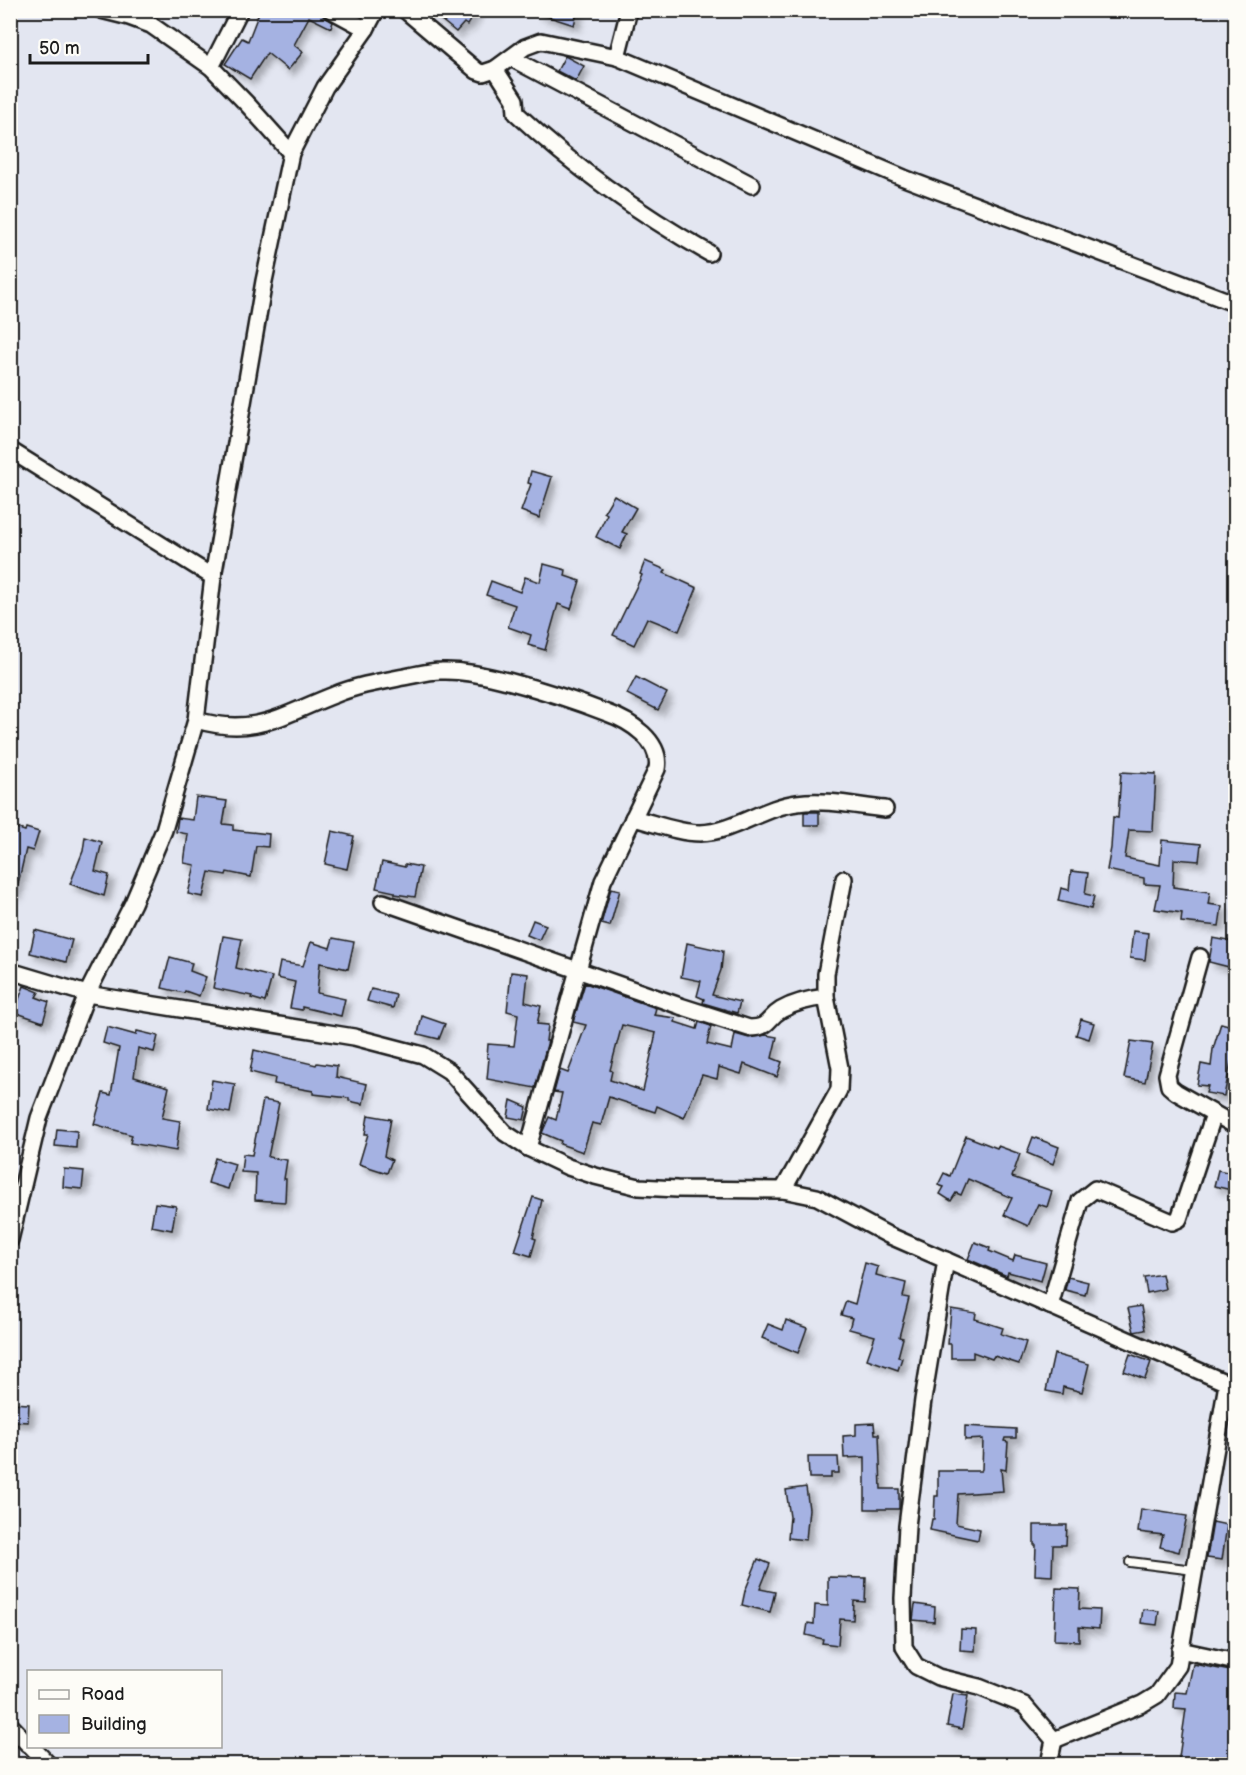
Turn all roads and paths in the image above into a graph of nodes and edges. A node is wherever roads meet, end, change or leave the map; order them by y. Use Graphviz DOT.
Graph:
graph roads {
  1 [pos="101,10"];
  2 [pos="240,10"];
  3 [pos="331,10"];
  4 [pos="376,10"];
  5 [pos="405,10"];
  6 [pos="629,10"];
  7 [pos="366,29"];
  8 [pos="617,57"];
  9 [pos="511,58"];
  10 [pos="211,67"];
  11 [pos="495,69"];
  12 [pos="291,153"];
  13 [pos="752,185"];
  14 [pos="709,253"];
  15 [pos="1236,304"];
  16 [pos="10,450"];
  17 [pos="213,577"];
  18 [pos="196,720"];
  19 [pos="885,809"];
  20 [pos="633,818"];
  21 [pos="844,879"];
  22 [pos="383,902"];
  23 [pos="1200,957"];
  24 [pos="577,970"];
  25 [pos="10,971"];
  26 [pos="87,994"];
  27 [pos="826,997"];
  28 [pos="1214,1114"];
  29 [pos="1236,1126"];
  30 [pos="528,1148"];
  31 [pos="783,1190"];
  32 [pos="10,1240"];
  33 [pos="946,1260"];
  34 [pos="1050,1306"];
  35 [pos="1231,1385"];
  36 [pos="1130,1562"];
  37 [pos="1194,1570"];
  38 [pos="1180,1650"];
  39 [pos="1236,1662"];
  40 [pos="10,1725"];
  41 [pos="1054,1740"];
  42 [pos="27,1742"];
  43 [pos="33,1748"];
  44 [pos="48,1764"];
  45 [pos="1049,1764"];
  1 -- 10 [label="street"];
  2 -- 10 [label="street"];
  3 -- 7 [label="street"];
  4 -- 7 [label="street"];
  5 -- 11 [label="street"];
  6 -- 8 [label="street"];
  7 -- 12 [label="street"];
  8 -- 9 [label="street"];
  8 -- 15 [label="street"];
  9 -- 11 [label="street"];
  9 -- 13 [label="street"];
  10 -- 12 [label="street"];
  11 -- 14 [label="street"];
  12 -- 17 [label="street"];
  16 -- 17 [label="street"];
  17 -- 18 [label="street"];
  18 -- 20 [label="street"];
  18 -- 26 [label="street"];
  19 -- 20 [label="street"];
  20 -- 24 [label="street"];
  21 -- 27 [label="street"];
  22 -- 24 [label="street"];
  23 -- 28 [label="street"];
  24 -- 27 [label="street"];
  24 -- 30 [label="street"];
  25 -- 26 [label="street"];
  26 -- 30 [label="street"];
  26 -- 32 [label="street"];
  27 -- 31 [label="street"];
  28 -- 29 [label="street"];
  28 -- 34 [label="street"];
  30 -- 31 [label="street"];
  31 -- 33 [label="street"];
  33 -- 34 [label="street"];
  33 -- 41 [label="street"];
  34 -- 35 [label="street"];
  35 -- 37 [label="street"];
  36 -- 37 [label="lane"];
  37 -- 38 [label="street"];
  38 -- 39 [label="street"];
  38 -- 41 [label="street"];
  40 -- 42 [label="street"];
  41 -- 45 [label="street"];
  43 -- 44 [label="street"];
}
